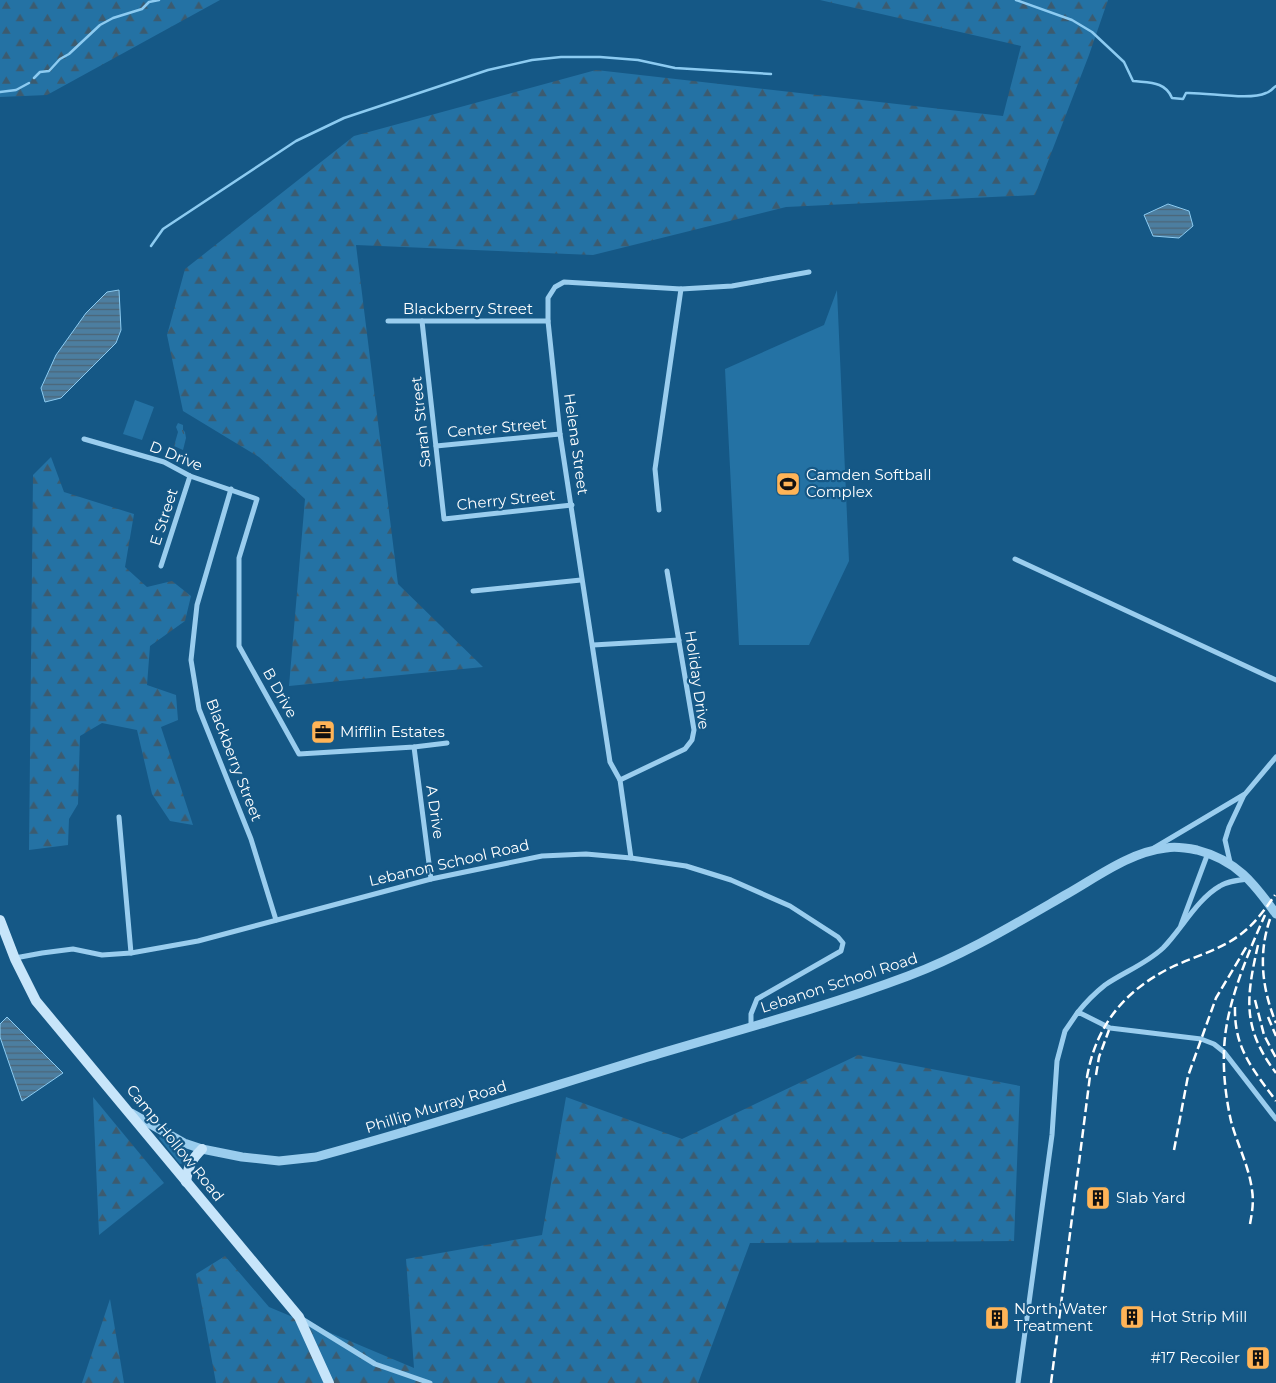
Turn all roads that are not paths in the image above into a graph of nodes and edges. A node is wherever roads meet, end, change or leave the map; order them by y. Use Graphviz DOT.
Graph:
graph roads {
  1 [pos="809,272"];
  2 [pos="681,289"];
  3 [pos="388,321"];
  4 [pos="422,321"];
  5 [pos="548,321"];
  6 [pos="560,434"];
  7 [pos="84,439"];
  8 [pos="436,446"];
  9 [pos="190,476"];
  10 [pos="230,489"];
  11 [pos="257,499"];
  12 [pos="572,505"];
  13 [pos="659,510"];
  14 [pos="444,519"];
  15 [pos="1015,559"];
  16 [pos="161,566"];
  17 [pos="666,571"];
  18 [pos="582,580"];
  19 [pos="473,591"];
  20 [pos="679,640"];
  21 [pos="593,645"];
  22 [pos="1276,680"];
  23 [pos="446,743"];
  24 [pos="414,747"];
  25 [pos="1276,757"];
  26 [pos="620,780"];
  27 [pos="1245,794"];
  28 [pos="119,817"];
  29 [pos="1149,851"];
  30 [pos="1208,853"];
  31 [pos="631,858"];
  32 [pos="1230,862"];
  33 [pos="432,879"];
  34 [pos="1249,879"];
  35 [pos="1276,914"];
  36 [pos="0,920"];
  37 [pos="276,920"];
  38 [pos="1179,930"];
  39 [pos="131,953"];
  40 [pos="15,958"];
  41 [pos="1078,1012"];
  42 [pos="751,1026"];
  43 [pos="131,1113"];
  44 [pos="1276,1119"];
  45 [pos="202,1149"];
  46 [pos="186,1182"];
  47 [pos="299,1317"];
  48 [pos="329,1383"];
  49 [pos="430,1383"];
  50 [pos="1018,1383"];
  1 -- 2 [label="street, Helena Street"];
  2 -- 5 [label="street, Helena Street"];
  2 -- 13 [label="street"];
  3 -- 4 [label="street, Blackberry Street"];
  4 -- 5 [label="street, Blackberry Street"];
  4 -- 8 [label="street, Sarah Street"];
  5 -- 6 [label="street, Helena Street"];
  6 -- 8 [label="street, Center Street"];
  6 -- 12 [label="street, Helena Street"];
  7 -- 9 [label="street, D Drive"];
  8 -- 14 [label="street, Sarah Street"];
  9 -- 10 [label="street, D Drive"];
  9 -- 16 [label="street, E Street"];
  10 -- 11 [label="street, D Drive"];
  10 -- 37 [label="street, Blackberry Street"];
  11 -- 24 [label="street, B Drive"];
  12 -- 14 [label="street, Cherry Street"];
  12 -- 18 [label="street, Helena Street"];
  15 -- 22 [label="street"];
  17 -- 20 [label="street, Holiday Drive"];
  18 -- 19 [label="street"];
  18 -- 21 [label="street, Helena Street"];
  20 -- 21 [label="street"];
  20 -- 26 [label="street, Holiday Drive"];
  21 -- 26 [label="street, Helena Street"];
  23 -- 24 [label="street, B Drive"];
  24 -- 33 [label="street, A Drive"];
  25 -- 27 [label="street"];
  26 -- 31 [label="street, Helena Street"];
  27 -- 29 [label="street"];
  27 -- 32 [label="street"];
  28 -- 39 [label="street"];
  29 -- 30 [label="street, Lebanon School Road"];
  29 -- 42 [label="street, Lebanon School Road"];
  30 -- 32 [label="street, Lebanon School Road"];
  30 -- 38 [label="street"];
  31 -- 33 [label="street, Lebanon School Road"];
  31 -- 42 [label="street, Lebanon School Road"];
  32 -- 34 [label="street, Lebanon School Road"];
  33 -- 37 [label="street, Lebanon School Road"];
  34 -- 35 [label="street, Lebanon School Road"];
  34 -- 38 [label="street"];
  36 -- 40 [label="main road, Camp Hollow Road"];
  37 -- 39 [label="street, Lebanon School Road"];
  38 -- 41 [label="street"];
  39 -- 40 [label="street, Lebanon School Road"];
  40 -- 43 [label="main road, Camp Hollow Road"];
  41 -- 44 [label="street"];
  41 -- 50 [label="street"];
  42 -- 45 [label="street, Phillip Murray Road"];
  43 -- 45 [label="street, Phillip Murray Road"];
  43 -- 46 [label="main road, Camp Hollow Road"];
  45 -- 46 [label="main road"];
  46 -- 47 [label="main road, Camp Hollow Road"];
  47 -- 48 [label="main road, Camp Hollow Road"];
  47 -- 49 [label="street"];
}
